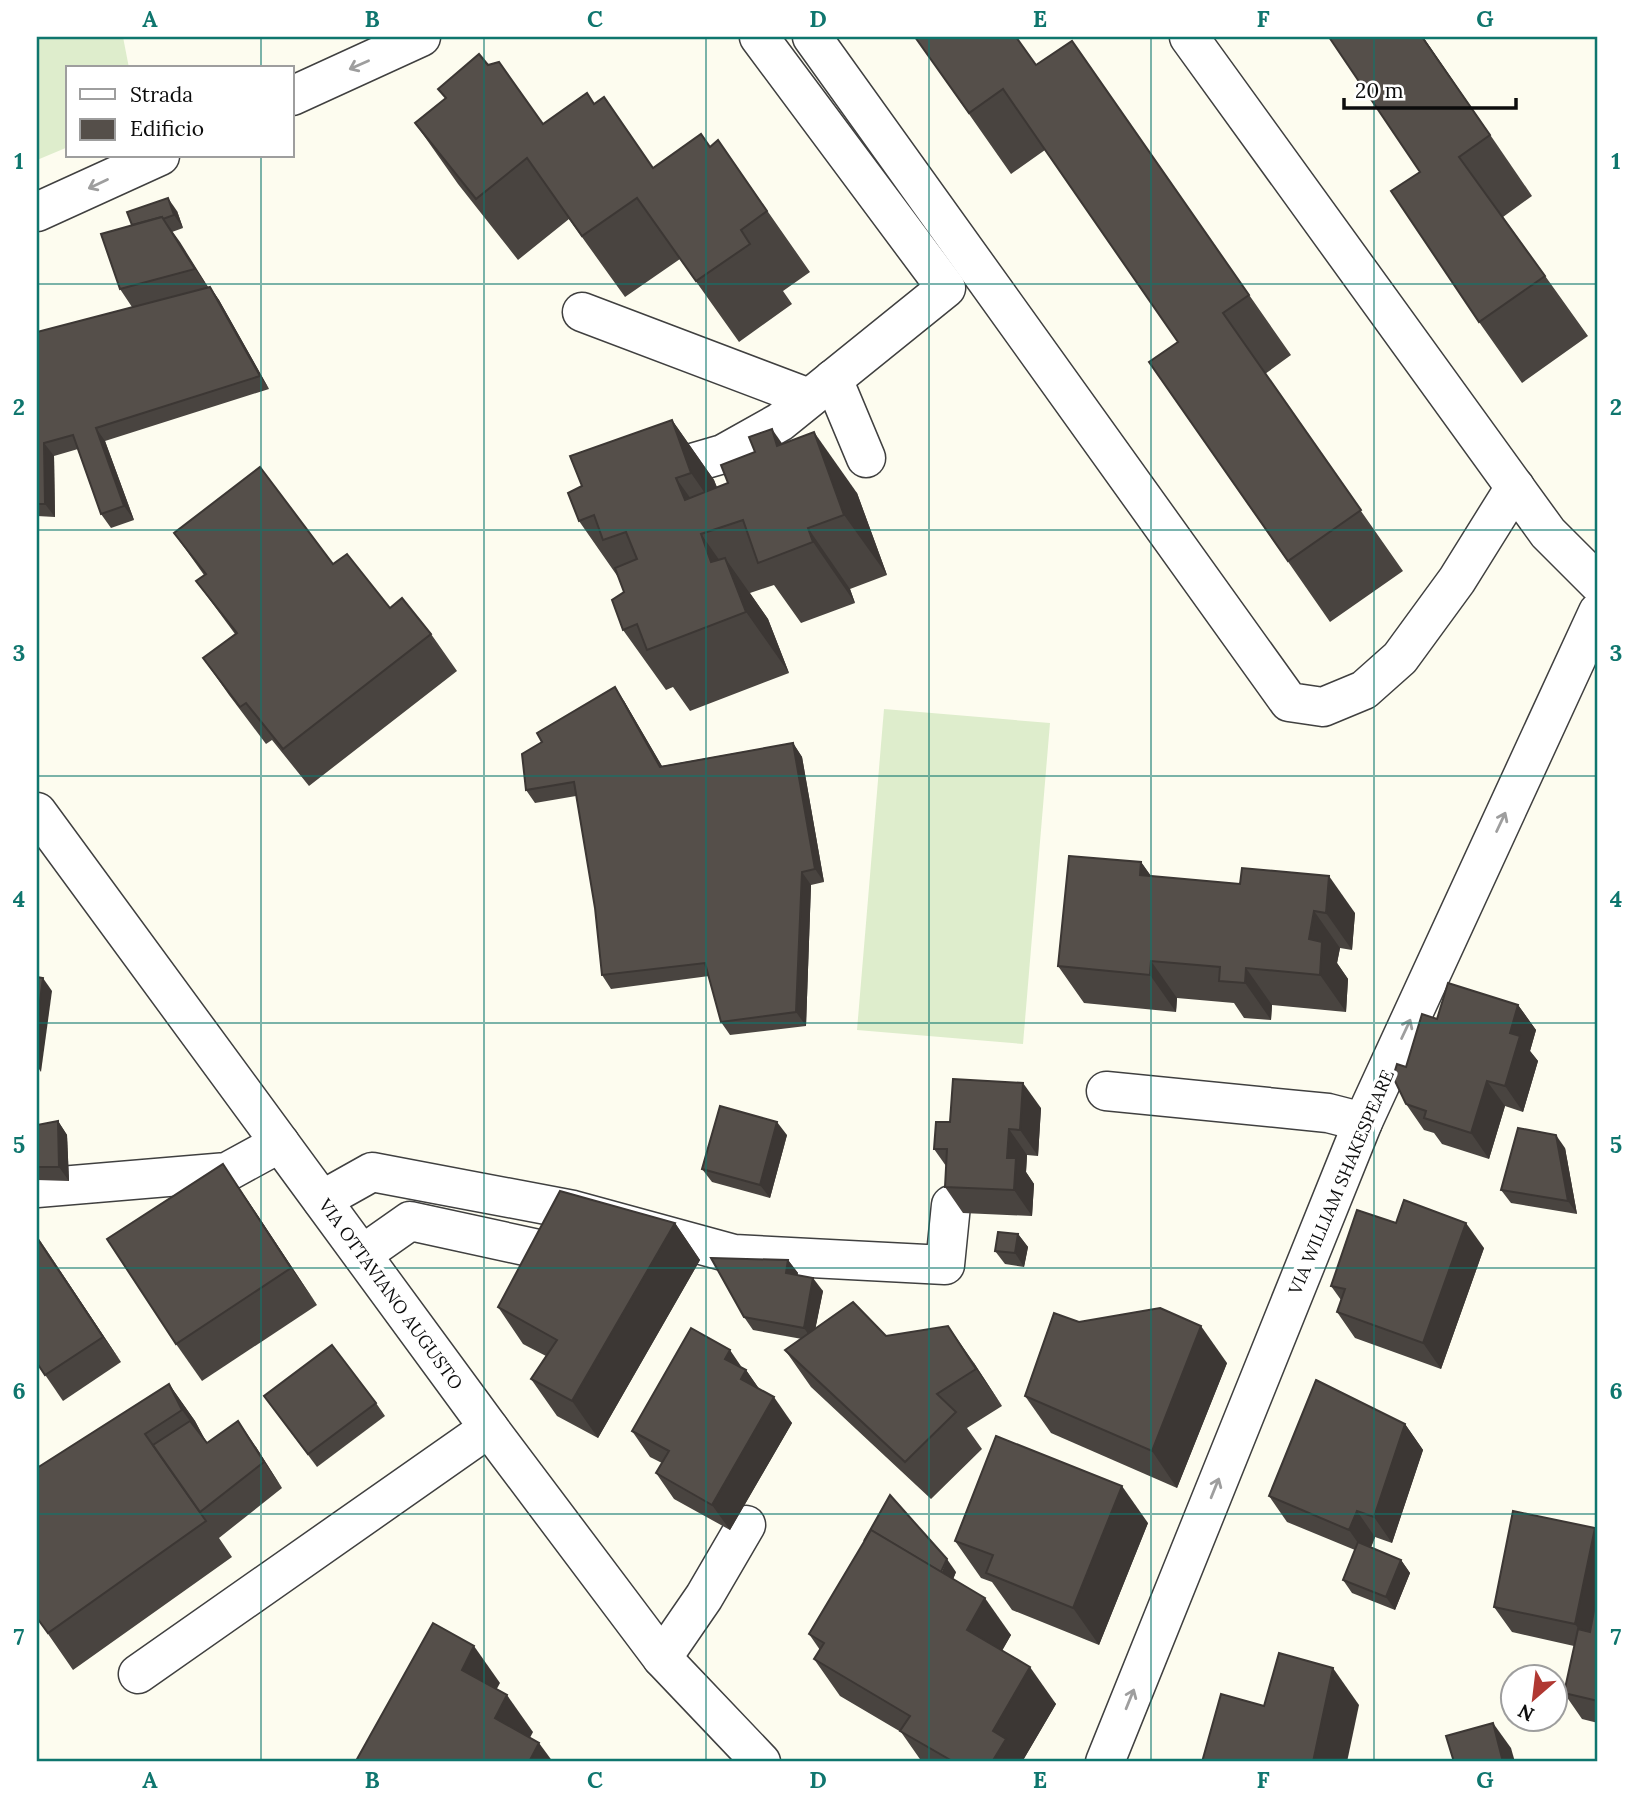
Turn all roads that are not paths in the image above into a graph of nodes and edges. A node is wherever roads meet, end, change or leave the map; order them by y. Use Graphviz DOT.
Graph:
graph roads {
  1 [pos="421,37"];
  2 [pos="760,37"];
  3 [pos="812,37"];
  4 [pos="1189,37"];
  5 [pos="294,95"];
  6 [pos="156,158"];
  7 [pos="37,212"];
  8 [pos="582,312"];
  9 [pos="821,389"];
  10 [pos="866,458"];
  11 [pos="624,484"];
  12 [pos="1515,487"];
  13 [pos="1598,583"];
  14 [pos="1598,612"];
  15 [pos="37,811"];
  16 [pos="1107,1091"];
  17 [pos="1363,1122"];
  18 [pos="280,1143"];
  19 [pos="37,1188"];
  20 [pos="322,1200"];
  21 [pos="951,1205"];
  22 [pos="543,1250"];
  23 [pos="363,1254"];
  24 [pos="489,1428"];
  25 [pos="746,1525"];
  26 [pos="662,1658"];
  27 [pos="138,1674"];
  28 [pos="761,1762"];
  29 [pos="1105,1762"];
  1 -- 5 [label="street, one-way"];
  2 -- 9 [label="street"];
  3 -- 12 [label="street"];
  4 -- 12 [label="street"];
  6 -- 7 [label="street, one-way"];
  8 -- 9 [label="street"];
  9 -- 10 [label="street"];
  9 -- 11 [label="street"];
  12 -- 13 [label="street"];
  17 -- 14 [label="street, VIA WILLIAM SHAKESPEARE, one-way"];
  15 -- 18 [label="street, VIA OTTAVIANO AUGUSTO"];
  16 -- 17 [label="street"];
  29 -- 17 [label="street, VIA WILLIAM SHAKESPEARE, one-way"];
  18 -- 19 [label="street"];
  18 -- 20 [label="street, VIA OTTAVIANO AUGUSTO"];
  20 -- 21 [label="street"];
  20 -- 23 [label="street, VIA OTTAVIANO AUGUSTO"];
  22 -- 23 [label="street"];
  23 -- 24 [label="street, VIA OTTAVIANO AUGUSTO"];
  24 -- 26 [label="street, VIA OTTAVIANO AUGUSTO"];
  24 -- 27 [label="street"];
  25 -- 26 [label="street"];
  26 -- 28 [label="street, VIA OTTAVIANO AUGUSTO"];
}
